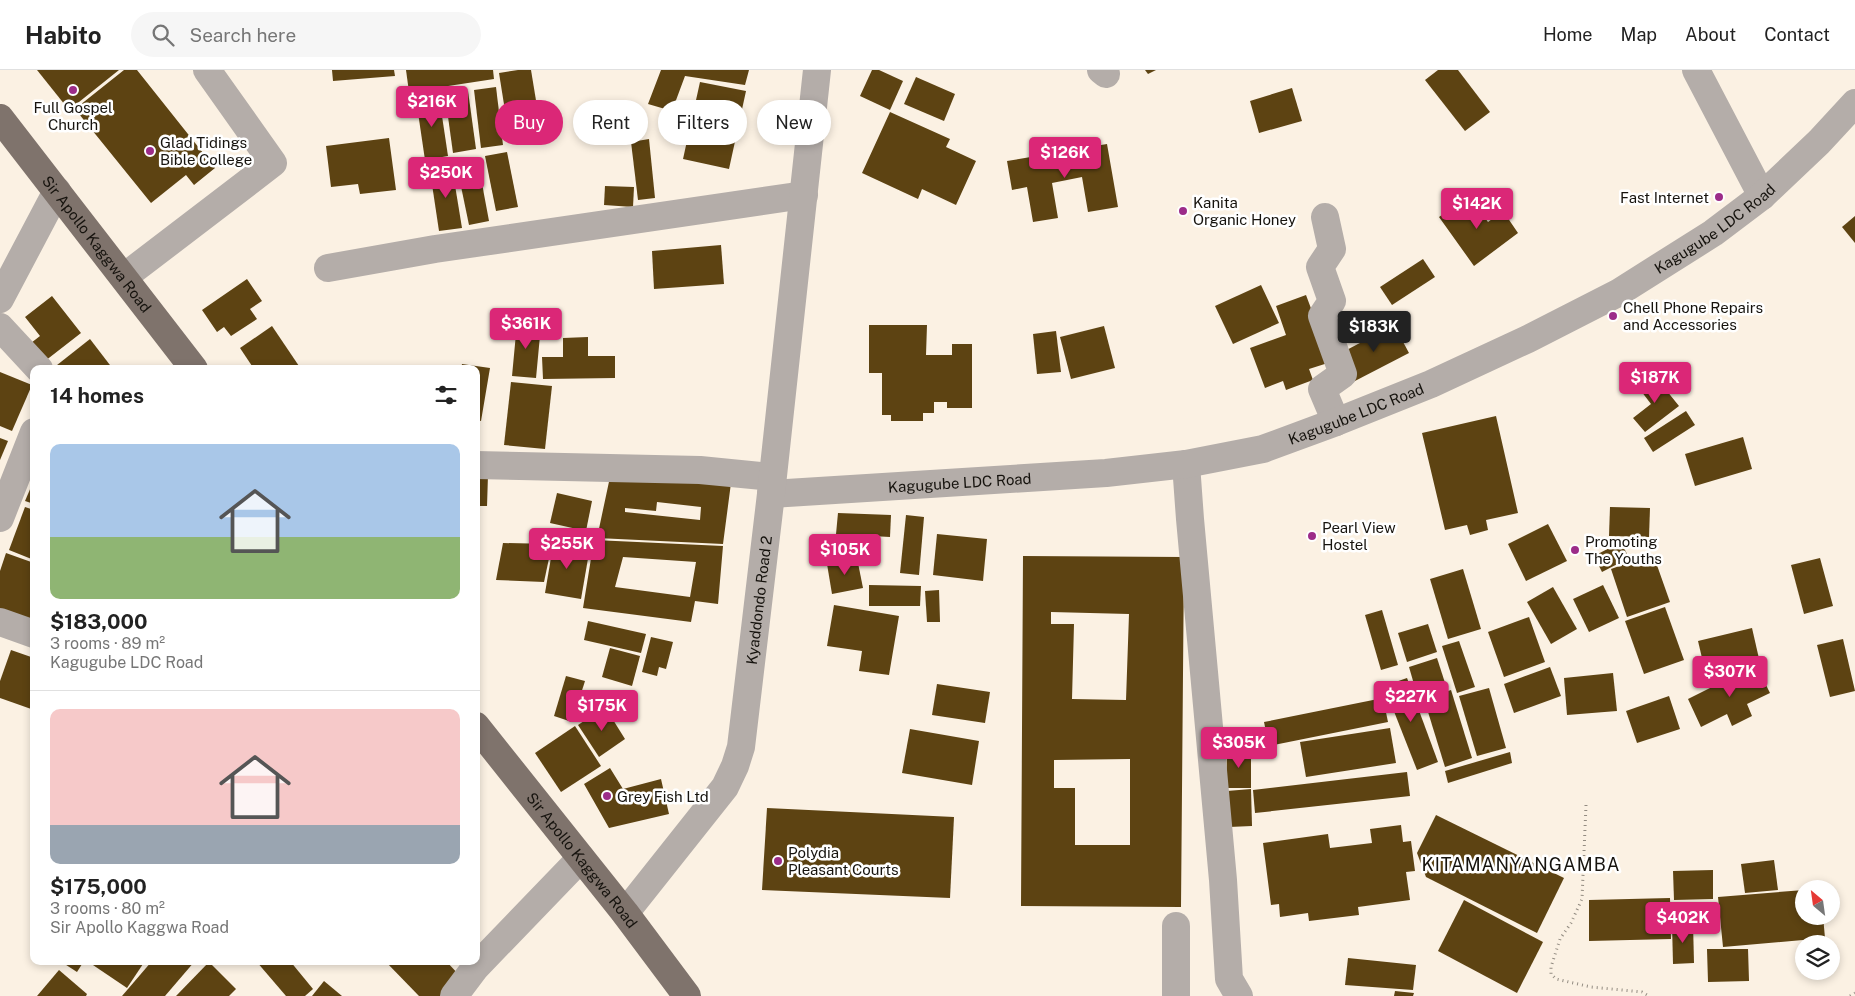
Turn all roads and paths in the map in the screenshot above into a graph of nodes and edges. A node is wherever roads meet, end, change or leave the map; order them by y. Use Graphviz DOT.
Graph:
graph roads {
  1 [pos="207,70"];
  2 [pos="817,70"];
  3 [pos="1696,70"];
  4 [pos="1855,103"];
  5 [pos="0,118"];
  6 [pos="57,191"];
  7 [pos="804,195"];
  8 [pos="1762,196"];
  9 [pos="1325,217"];
  10 [pos="328,268"];
  11 [pos="124,277"];
  12 [pos="0,299"];
  13 [pos="0,327"];
  14 [pos="35,365"];
  15 [pos="191,365"];
  16 [pos="1336,422"];
  17 [pos="30,442"];
  18 [pos="1186,464"];
  19 [pos="480,465"];
  20 [pos="772,485"];
  21 [pos="0,518"];
  22 [pos="0,622"];
  23 [pos="30,633"];
  24 [pos="480,731"];
  25 [pos="1586,805"];
  26 [pos="581,858"];
  27 [pos="625,913"];
  28 [pos="1176,926"];
  29 [pos="480,963"];
  30 [pos="478,965"];
  31 [pos="1855,993"];
  32 [pos="454,996"];
  33 [pos="687,996"];
  34 [pos="1176,996"];
  35 [pos="1239,996"];
  36 [pos="1649,996"];
  37 [pos="1850,996"];
  1 -- 11 [label="street"];
  2 -- 7 [label="street, Kyaddondo Road 2"];
  3 -- 8 [label="street"];
  4 -- 8 [label="street, Kagugube LDC Road"];
  5 -- 6 [label="main road, Sir Apollo Kaggwa Road"];
  6 -- 11 [label="main road, Sir Apollo Kaggwa Road"];
  6 -- 12 [label="street"];
  7 -- 10 [label="street"];
  7 -- 20 [label="street, Kyaddondo Road 2"];
  8 -- 16 [label="street, Kagugube LDC Road"];
  9 -- 16 [label="street"];
  11 -- 15 [label="main road, Sir Apollo Kaggwa Road"];
  13 -- 14 [label="street"];
  16 -- 18 [label="street, Kagugube LDC Road"];
  17 -- 21 [label="street"];
  18 -- 20 [label="street, Kagugube LDC Road"];
  18 -- 35 [label="street"];
  19 -- 20 [label="street, Kagugube LDC Road"];
  20 -- 27 [label="street, Kyaddondo Road 2"];
  22 -- 23 [label="street"];
  24 -- 26 [label="main road, Sir Apollo Kaggwa Road"];
  25 -- 36 [label="path"];
  26 -- 27 [label="main road, Sir Apollo Kaggwa Road"];
  26 -- 29 [label="street"];
  27 -- 33 [label="main road, Sir Apollo Kaggwa Road"];
  28 -- 34 [label="street"];
  30 -- 32 [label="street"];
  31 -- 37 [label="path"];
}
